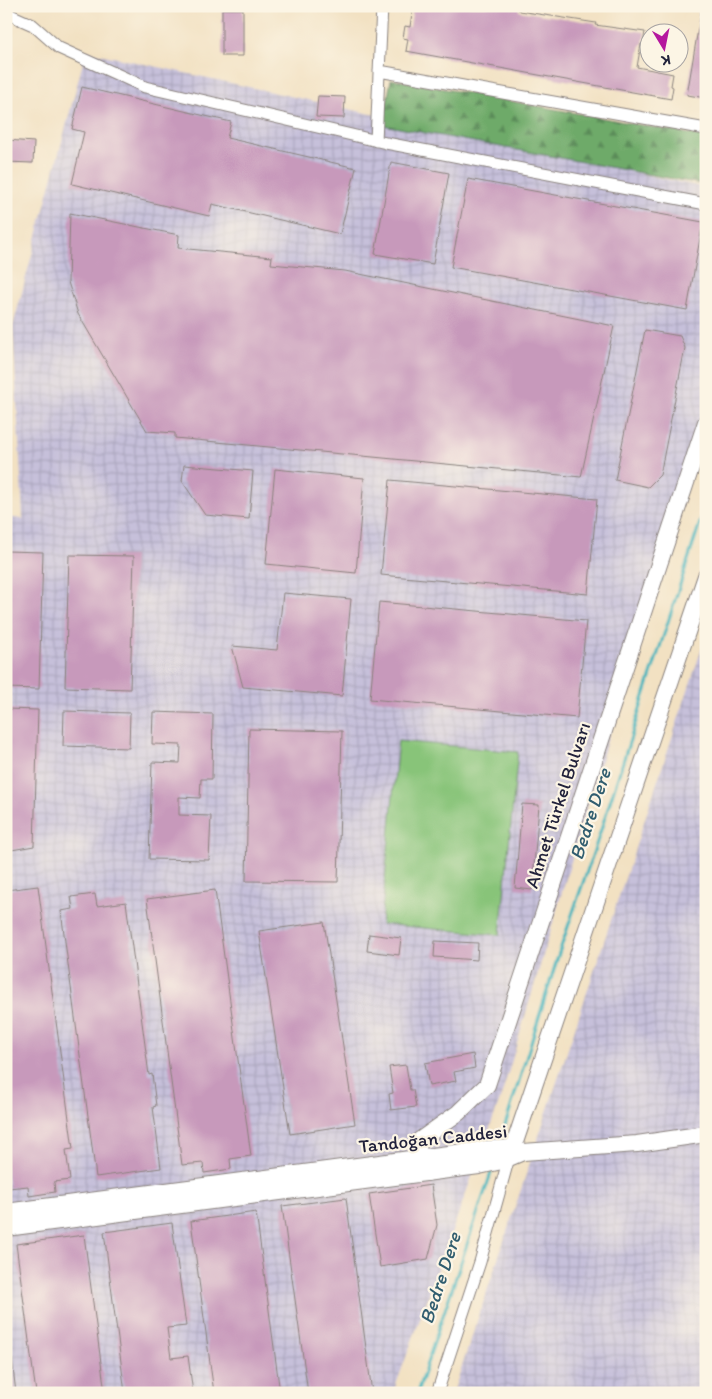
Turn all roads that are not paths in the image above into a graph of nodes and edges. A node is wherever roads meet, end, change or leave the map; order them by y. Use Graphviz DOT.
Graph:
graph roads {
  1 [pos="382,6"];
  2 [pos="6,13"];
  3 [pos="379,72"];
  4 [pos="706,129"];
  5 [pos="376,141"];
  6 [pos="706,204"];
  7 [pos="706,422"];
  8 [pos="706,576"];
  9 [pos="706,1134"];
  10 [pos="515,1153"];
  11 [pos="419,1158"];
  12 [pos="428,1173"];
  13 [pos="6,1212"];
  14 [pos="6,1228"];
  15 [pos="437,1393"];
  1 -- 3 [label="street"];
  2 -- 5 [label="street"];
  3 -- 4 [label="street"];
  3 -- 5 [label="street"];
  5 -- 6 [label="street"];
  7 -- 11 [label="street, Ahmet Türkel Bulvarı"];
  8 -- 10 [label="street"];
  9 -- 10 [label="street"];
  10 -- 11 [label="street, Tandoğan Caddesi"];
  10 -- 12 [label="street, Tandoğan Caddesi"];
  10 -- 15 [label="street"];
  11 -- 12 [label="street"];
  11 -- 13 [label="street, Tandoğan Caddesi"];
  12 -- 14 [label="street, Tandoğan Caddesi"];
}
